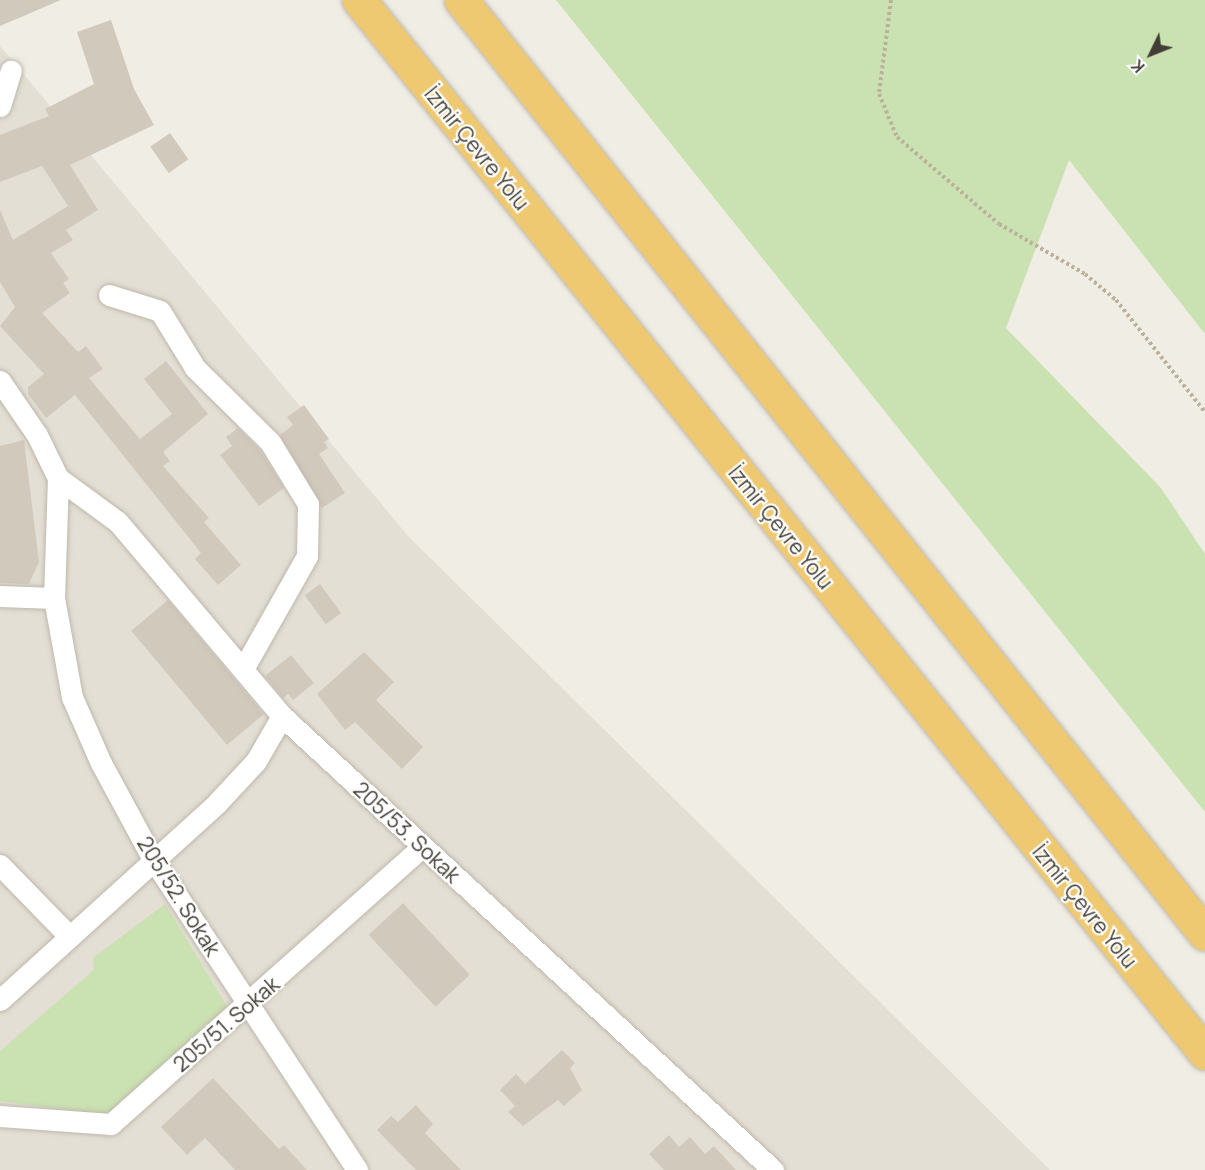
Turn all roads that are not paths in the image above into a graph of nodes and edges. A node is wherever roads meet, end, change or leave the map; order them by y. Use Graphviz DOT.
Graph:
graph roads {
  1 [pos="359,0"];
  2 [pos="461,0"];
  3 [pos="11,71"];
  4 [pos="0,106"];
  5 [pos="109,295"];
  6 [pos="3,391"];
  7 [pos="58,478"];
  8 [pos="0,596"];
  9 [pos="54,598"];
  10 [pos="243,669"];
  11 [pos="282,716"];
  12 [pos="422,847"];
  13 [pos="153,859"];
  14 [pos="0,865"];
  15 [pos="1205,934"];
  16 [pos="70,937"];
  17 [pos="0,1000"];
  18 [pos="249,1005"];
  19 [pos="1205,1053"];
  20 [pos="0,1116"];
  21 [pos="357,1170"];
  22 [pos="773,1170"];
  1 -- 19 [label="highway, İzmir Çevre Yolu"];
  2 -- 15 [label="highway"];
  3 -- 4 [label="street"];
  5 -- 10 [label="street"];
  6 -- 7 [label="street"];
  7 -- 9 [label="street, 205/52. Sokak"];
  7 -- 10 [label="street, 205/53. Sokak"];
  8 -- 9 [label="street"];
  9 -- 13 [label="street, 205/52. Sokak"];
  10 -- 11 [label="street, 205/53. Sokak"];
  11 -- 12 [label="street, 205/53. Sokak"];
  11 -- 13 [label="street"];
  12 -- 18 [label="street, 205/51. Sokak"];
  12 -- 22 [label="street, 205/53. Sokak"];
  13 -- 16 [label="street"];
  13 -- 18 [label="street, 205/52. Sokak"];
  14 -- 16 [label="street"];
  16 -- 17 [label="street"];
  18 -- 20 [label="street, 205/51. Sokak"];
  18 -- 21 [label="street, 205/52. Sokak"];
}
